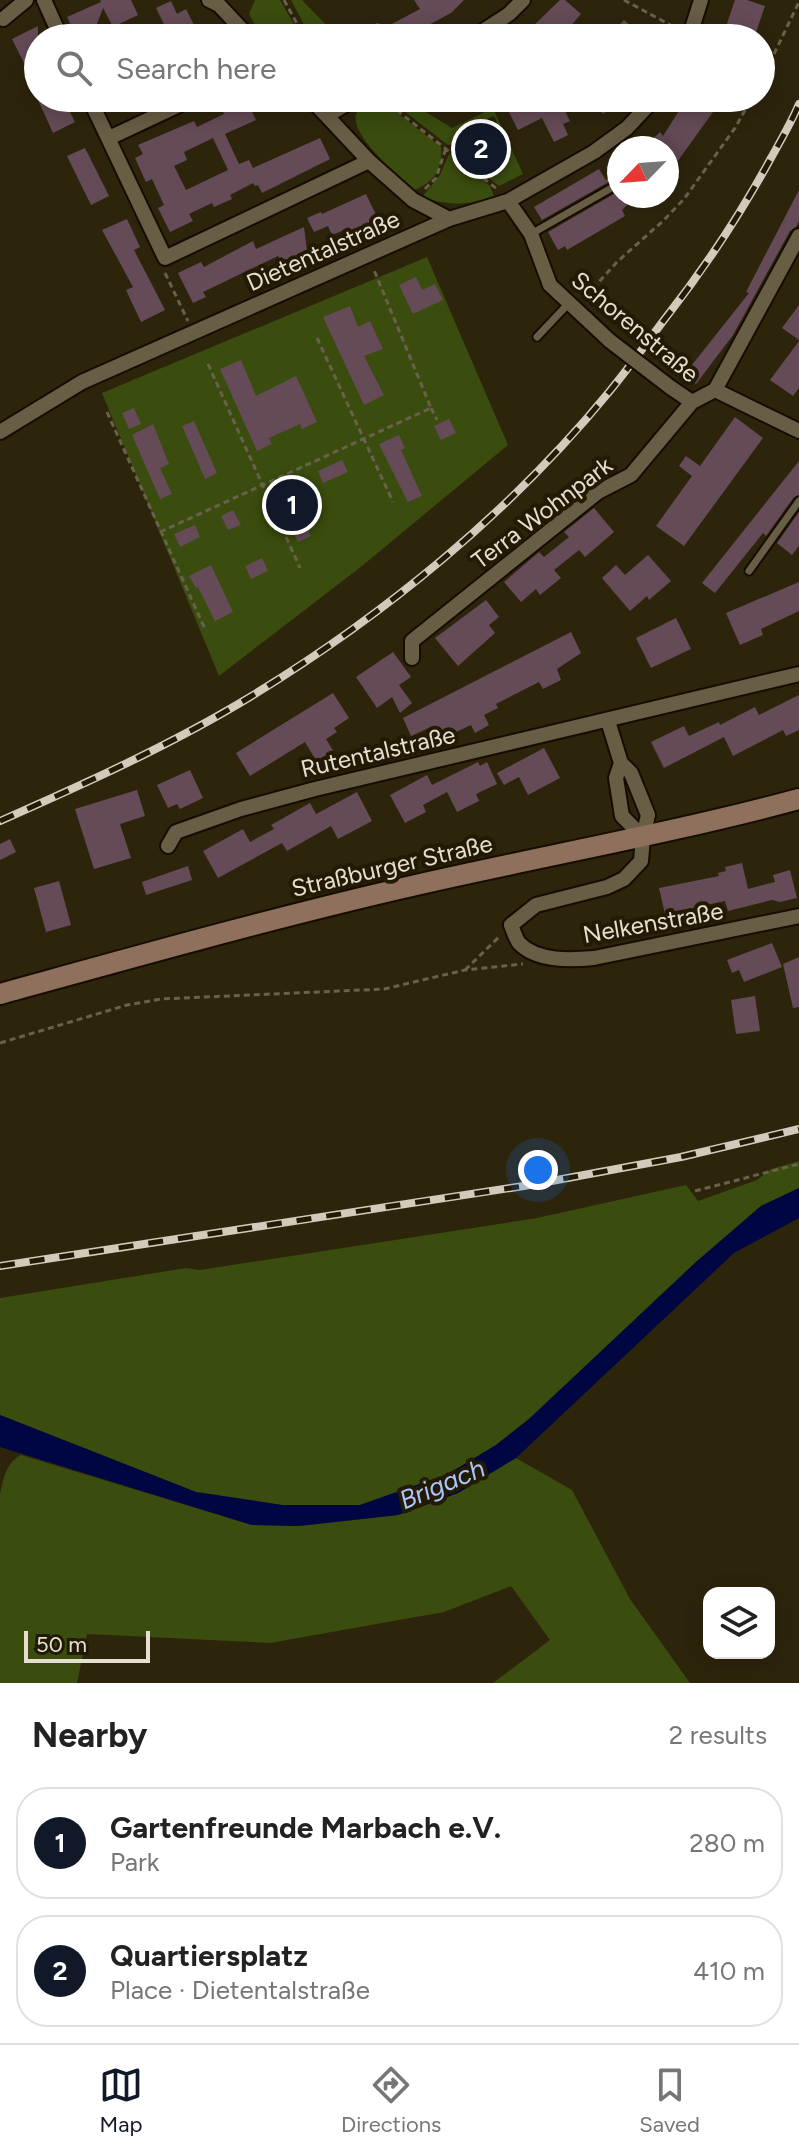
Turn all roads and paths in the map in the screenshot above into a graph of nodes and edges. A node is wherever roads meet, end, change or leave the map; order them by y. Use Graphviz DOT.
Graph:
graph roads {
  1 [pos="26,0"];
  2 [pos="44,0"];
  3 [pos="284,0"];
  4 [pos="523,0"];
  5 [pos="624,0"];
  6 [pos="701,0"];
  7 [pos="219,2"];
  8 [pos="799,2"];
  9 [pos="3,19"];
  10 [pos="55,24"];
  11 [pos="238,24"];
  12 [pos="297,24"];
  13 [pos="494,24"];
  14 [pos="667,24"];
  15 [pos="694,24"];
  16 [pos="775,52"];
  17 [pos="96,112"];
  18 [pos="164,112"];
  19 [pos="325,112"];
  20 [pos="333,112"];
  21 [pos="399,112"];
  22 [pos="642,112"];
  23 [pos="744,112"];
  24 [pos="328,115"];
  25 [pos="109,138"];
  26 [pos="446,148"];
  27 [pos="369,161"];
  28 [pos="607,191"];
  29 [pos="413,200"];
  30 [pos="508,201"];
  31 [pos="449,219"];
  32 [pos="531,234"];
  33 [pos="799,236"];
  34 [pos="368,256"];
  35 [pos="165,258"];
  36 [pos="573,305"];
  37 [pos="193,333"];
  38 [pos="537,337"];
  39 [pos="317,338"];
  40 [pos="208,364"];
  41 [pos="715,390"];
  42 [pos="692,402"];
  43 [pos="431,408"];
  44 [pos="107,412"];
  45 [pos="437,420"];
  46 [pos="799,431"];
  47 [pos="0,432"];
  48 [pos="365,439"];
  49 [pos="263,486"];
  50 [pos="799,501"];
  51 [pos="393,502"];
  52 [pos="160,532"];
  53 [pos="300,568"];
  54 [pos="749,571"];
  55 [pos="205,629"];
  56 [pos="412,658"];
  57 [pos="799,674"];
  58 [pos="608,721"];
  59 [pos="621,763"];
  60 [pos="799,799"];
  61 [pos="643,837"];
  62 [pos="168,846"];
  63 [pos="799,916"];
  64 [pos="511,925"];
  65 [pos="562,960"];
  66 [pos="465,970"];
  67 [pos="0,994"];
  68 [pos="0,1043"];
  69 [pos="799,1164"];
  70 [pos="695,1191"];
  1 -- 9 [label="street"];
  2 -- 10 [label="street"];
  3 -- 12 [label="path"];
  4 -- 13 [label="street"];
  5 -- 14 [label="path"];
  6 -- 15 [label="street"];
  7 -- 11 [label="street"];
  8 -- 16 [label="path"];
  17 -- 25 [label="street"];
  18 -- 25 [label="street"];
  19 -- 24 [label="street"];
  20 -- 24 [label="street"];
  21 -- 26 [label="path"];
  22 -- 30 [label="street, Dietentalstraße"];
  23 -- 36 [label="path"];
  24 -- 27 [label="street"];
  25 -- 35 [label="street"];
  26 -- 29 [label="path"];
  26 -- 30 [label="path"];
  27 -- 29 [label="street"];
  27 -- 35 [label="street"];
  28 -- 32 [label="lane"];
  29 -- 31 [label="street"];
  30 -- 31 [label="street, Dietentalstraße"];
  30 -- 32 [label="street, Schorenstraße"];
  31 -- 34 [label="street, Dietentalstraße"];
  32 -- 36 [label="street, Schorenstraße"];
  33 -- 41 [label="street"];
  34 -- 37 [label="street, Dietentalstraße"];
  34 -- 43 [label="path"];
  35 -- 37 [label="path"];
  36 -- 38 [label="lane"];
  36 -- 42 [label="street, Schorenstraße, bridge"];
  37 -- 47 [label="street, Dietentalstraße"];
  39 -- 48 [label="path"];
  40 -- 49 [label="path"];
  41 -- 42 [label="street, Terra Wohnpark"];
  41 -- 46 [label="street"];
  42 -- 56 [label="street, Terra Wohnpark"];
  43 -- 45 [label="path"];
  43 -- 48 [label="path"];
  44 -- 52 [label="path"];
  48 -- 49 [label="path"];
  48 -- 51 [label="path"];
  49 -- 52 [label="path"];
  49 -- 53 [label="path"];
  50 -- 54 [label="lane"];
  52 -- 55 [label="path"];
  57 -- 58 [label="street, Rutentalstraße"];
  58 -- 59 [label="street"];
  58 -- 62 [label="street, Rutentalstraße"];
  59 -- 61 [label="street"];
  59 -- 61 [label="street"];
  60 -- 61 [label="main road, Straßburger Straße"];
  61 -- 64 [label="street, Nelkenstraße"];
  61 -- 67 [label="main road, Straßburger Straße"];
  63 -- 65 [label="street, Nelkenstraße"];
  64 -- 65 [label="street, Nelkenstraße"];
  64 -- 66 [label="path"];
  65 -- 66 [label="path"];
  66 -- 68 [label="path"];
  69 -- 70 [label="path"];
}
